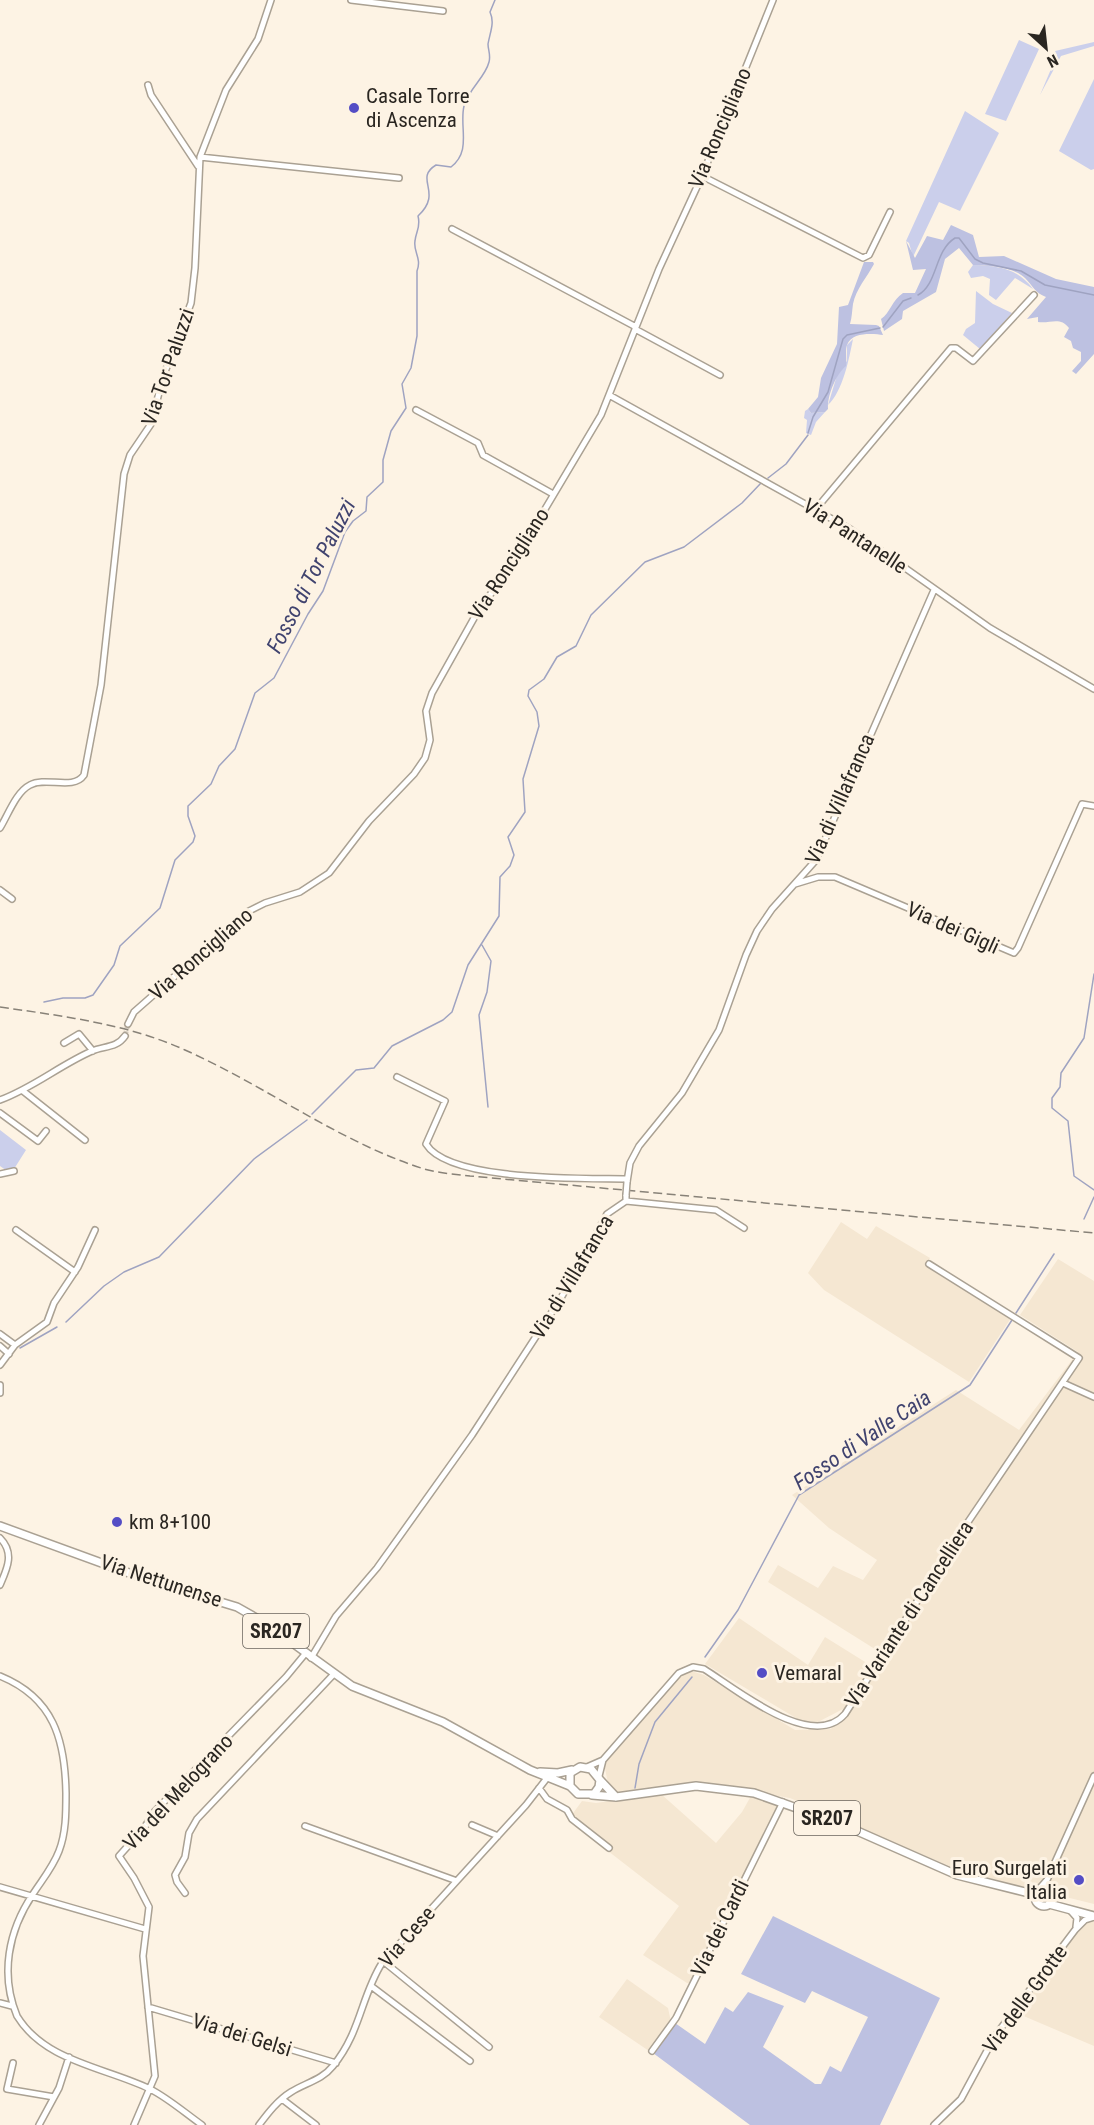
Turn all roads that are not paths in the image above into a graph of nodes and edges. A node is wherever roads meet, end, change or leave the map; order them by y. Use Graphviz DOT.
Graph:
graph roads {
  1 [pos="271,0"];
  2 [pos="351,0"];
  3 [pos="773,0"];
  4 [pos="443,11"];
  5 [pos="148,85"];
  6 [pos="200,157"];
  7 [pos="198,166"];
  8 [pos="702,176"];
  9 [pos="399,178"];
  10 [pos="890,212"];
  11 [pos="452,228"];
  12 [pos="1034,295"];
  13 [pos="636,328"];
  14 [pos="720,375"];
  15 [pos="609,395"];
  16 [pos="416,410"];
  17 [pos="553,494"];
  18 [pos="815,510"];
  19 [pos="934,590"];
  20 [pos="1094,689"];
  21 [pos="1094,806"];
  22 [pos="0,828"];
  23 [pos="793,884"];
  24 [pos="0,890"];
  25 [pos="12,899"];
  26 [pos="128,1024"];
  27 [pos="125,1036"];
  28 [pos="64,1043"];
  29 [pos="93,1051"];
  30 [pos="397,1077"];
  31 [pos="23,1090"];
  32 [pos="0,1100"];
  33 [pos="0,1113"];
  34 [pos="46,1131"];
  35 [pos="85,1140"];
  36 [pos="14,1171"];
  37 [pos="0,1174"];
  38 [pos="627,1180"];
  39 [pos="626,1198"];
  40 [pos="744,1228"];
  41 [pos="16,1230"];
  42 [pos="95,1230"];
  43 [pos="929,1264"];
  44 [pos="75,1272"];
  45 [pos="0,1334"];
  46 [pos="15,1345"];
  47 [pos="0,1346"];
  48 [pos="9,1354"];
  49 [pos="0,1365"];
  50 [pos="1063,1383"];
  51 [pos="0,1385"];
  52 [pos="0,1393"];
  53 [pos="1094,1397"];
  54 [pos="0,1526"];
  55 [pos="0,1538"];
  56 [pos="0,1585"];
  57 [pos="308,1656"];
  58 [pos="333,1675"];
  59 [pos="0,1676"];
  60 [pos="603,1760"];
  61 [pos="587,1767"];
  62 [pos="572,1770"];
  63 [pos="534,1772"];
  64 [pos="1094,1776"];
  65 [pos="547,1778"];
  66 [pos="599,1778"];
  67 [pos="570,1786"];
  68 [pos="539,1788"];
  69 [pos="592,1795"];
  70 [pos="616,1797"];
  71 [pos="783,1802"];
  72 [pos="472,1825"];
  73 [pos="305,1827"];
  74 [pos="498,1836"];
  75 [pos="609,1848"];
  76 [pos="1050,1874"];
  77 [pos="457,1881"];
  78 [pos="0,1887"];
  79 [pos="1051,1891"];
  80 [pos="185,1893"];
  81 [pos="1034,1893"];
  82 [pos="31,1896"];
  83 [pos="1049,1904"];
  84 [pos="1068,1909"];
  85 [pos="1094,1915"];
  86 [pos="146,1929"];
  87 [pos="1075,1930"];
  88 [pos="383,1961"];
  89 [pos="371,1986"];
  90 [pos="0,2003"];
  91 [pos="12,2006"];
  92 [pos="148,2007"];
  93 [pos="489,2047"];
  94 [pos="652,2051"];
  95 [pos="69,2057"];
  96 [pos="470,2061"];
  97 [pos="13,2063"];
  98 [pos="336,2063"];
  99 [pos="149,2089"];
  100 [pos="54,2097"];
  101 [pos="282,2098"];
  102 [pos="39,2125"];
  103 [pos="134,2125"];
  104 [pos="202,2125"];
  105 [pos="259,2125"];
  106 [pos="316,2125"];
  107 [pos="934,2125"];
  1 -- 6 [label="street, Via Tor Paluzzi"];
  2 -- 4 [label="street"];
  3 -- 8 [label="street, Via Roncigliano"];
  5 -- 7 [label="street"];
  6 -- 7 [label="street, Via Tor Paluzzi"];
  6 -- 9 [label="street"];
  7 -- 22 [label="street, Via Tor Paluzzi"];
  8 -- 10 [label="street"];
  8 -- 13 [label="street, Via Roncigliano"];
  11 -- 13 [label="street"];
  12 -- 18 [label="street"];
  13 -- 14 [label="street"];
  13 -- 15 [label="street, Via Roncigliano"];
  15 -- 17 [label="street, Via Roncigliano"];
  15 -- 18 [label="street, Via Pantanelle"];
  16 -- 17 [label="street"];
  17 -- 26 [label="street, Via Roncigliano"];
  18 -- 19 [label="street, Via Pantanelle"];
  19 -- 20 [label="street, Via Pantanelle"];
  19 -- 23 [label="street, Via di Villafranca"];
  21 -- 23 [label="street, Via dei Gigli"];
  23 -- 38 [label="street, Via di Villafranca"];
  24 -- 25 [label="street"];
  27 -- 29 [label="street"];
  28 -- 29 [label="street"];
  29 -- 31 [label="street"];
  30 -- 38 [label="street"];
  31 -- 32 [label="street"];
  31 -- 35 [label="street"];
  33 -- 34 [label="street"];
  36 -- 37 [label="street"];
  38 -- 39 [label="street, Via di Villafranca, bridge"];
  39 -- 40 [label="street"];
  39 -- 57 [label="street, Via di Villafranca"];
  41 -- 44 [label="street"];
  42 -- 44 [label="street"];
  43 -- 50 [label="street, Via Variante di Cancelliera"];
  44 -- 46 [label="street"];
  45 -- 46 [label="street"];
  46 -- 48 [label="street"];
  47 -- 48 [label="street"];
  48 -- 49 [label="street"];
  50 -- 53 [label="street"];
  50 -- 60 [label="street, Via Variante di Cancelliera"];
  51 -- 52 [label="street"];
  54 -- 57 [label="main road, Via Nettunense / SR207"];
  55 -- 56 [label="street"];
  57 -- 58 [label="main road, Via Nettunense / SR207"];
  57 -- 86 [label="street, Via del Melograno"];
  58 -- 63 [label="main road, Via Nettunense / SR207"];
  58 -- 80 [label="street"];
  59 -- 82 [label="street"];
  60 -- 61 [label="street, Via Variante di Cancelliera"];
  60 -- 66 [label="street, Via Variante di Cancelliera"];
  61 -- 62 [label="main road, Via Nettunense / SR207"];
  61 -- 66 [label="main road"];
  62 -- 63 [label="main road, Via Nettunense / SR207"];
  62 -- 67 [label="main road"];
  63 -- 65 [label="main road, Via Nettunense / SR207"];
  64 -- 76 [label="street"];
  65 -- 67 [label="main road, Via Nettunense / SR207"];
  65 -- 68 [label="street, Via Cese"];
  66 -- 69 [label="main road"];
  66 -- 70 [label="main road"];
  67 -- 69 [label="main road, Via Nettunense / SR207"];
  68 -- 74 [label="street, Via Cese"];
  68 -- 75 [label="street"];
  69 -- 70 [label="main road, Via Nettunense / SR207"];
  70 -- 71 [label="main road, Via Nettunense / SR207"];
  71 -- 81 [label="main road, Via Nettunense / SR207"];
  71 -- 94 [label="street, Via dei Cardi"];
  72 -- 74 [label="street"];
  73 -- 77 [label="street"];
  74 -- 77 [label="street, Via Cese"];
  76 -- 79 [label="street"];
  76 -- 81 [label="street"];
  77 -- 88 [label="street, Via Cese"];
  78 -- 82 [label="street"];
  79 -- 81 [label="main road, SR207"];
  79 -- 83 [label="main road"];
  79 -- 85 [label="main road, SR207"];
  81 -- 83 [label="main road, SR207"];
  82 -- 86 [label="street"];
  82 -- 91 [label="street"];
  83 -- 84 [label="main road, SR207"];
  84 -- 85 [label="main road, SR207"];
  84 -- 87 [label="street, Via delle Grotte"];
  85 -- 87 [label="street, Via delle Grotte"];
  86 -- 92 [label="street, Via del Melograno"];
  87 -- 107 [label="street, Via delle Grotte"];
  88 -- 89 [label="street, Via Cese"];
  88 -- 93 [label="street"];
  89 -- 96 [label="street"];
  89 -- 98 [label="street, Via Cese"];
  90 -- 91 [label="street"];
  91 -- 95 [label="street"];
  92 -- 98 [label="street, Via dei Gelsi"];
  92 -- 99 [label="street, Via del Melograno"];
  95 -- 99 [label="street"];
  95 -- 100 [label="street"];
  97 -- 100 [label="street"];
  98 -- 101 [label="street, Via Cese"];
  99 -- 103 [label="street, Via del Melograno"];
  99 -- 104 [label="street"];
  100 -- 102 [label="street"];
  101 -- 105 [label="street, Via Cese"];
  101 -- 106 [label="street"];
}
